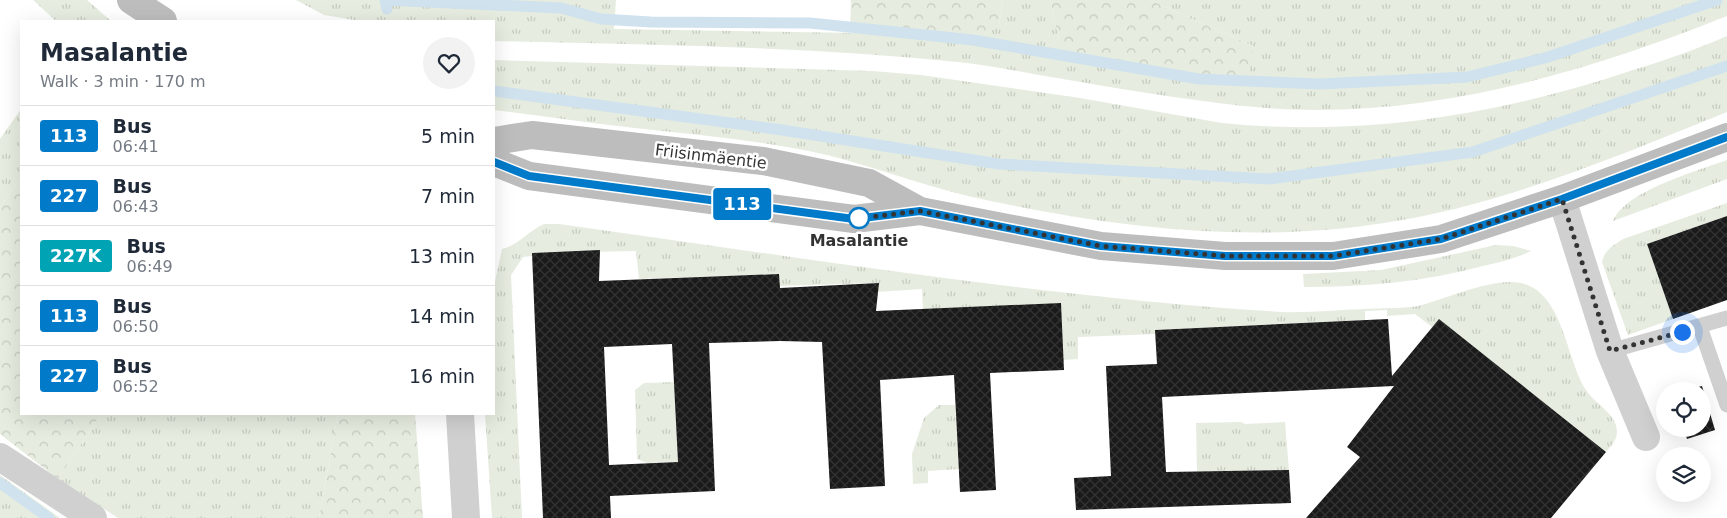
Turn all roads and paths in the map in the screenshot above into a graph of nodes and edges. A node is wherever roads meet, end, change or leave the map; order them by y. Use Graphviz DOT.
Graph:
graph roads {
  1 [pos="131,0"];
  2 [pos="161,20"];
  3 [pos="1727,137"];
  4 [pos="495,141"];
  5 [pos="495,162"];
  6 [pos="1562,199"];
  7 [pos="920,211"];
  8 [pos="1727,318"];
  9 [pos="1700,327"];
  10 [pos="1610,351"];
  11 [pos="1727,405"];
  12 [pos="460,415"];
  13 [pos="1646,437"];
  14 [pos="0,457"];
  15 [pos="93,518"];
  16 [pos="466,518"];
  1 -- 2 [label="main road"];
  3 -- 6 [label="main road, Friisinmäentie"];
  4 -- 7 [label="main road, Friisinmäentie"];
  5 -- 7 [label="main road, Friisinmäentie"];
  6 -- 7 [label="main road, Friisinmäentie"];
  6 -- 10 [label="street"];
  8 -- 9 [label="lane"];
  9 -- 10 [label="lane"];
  9 -- 11 [label="lane"];
  10 -- 13 [label="street"];
  12 -- 16 [label="street"];
  14 -- 15 [label="street"];
}
